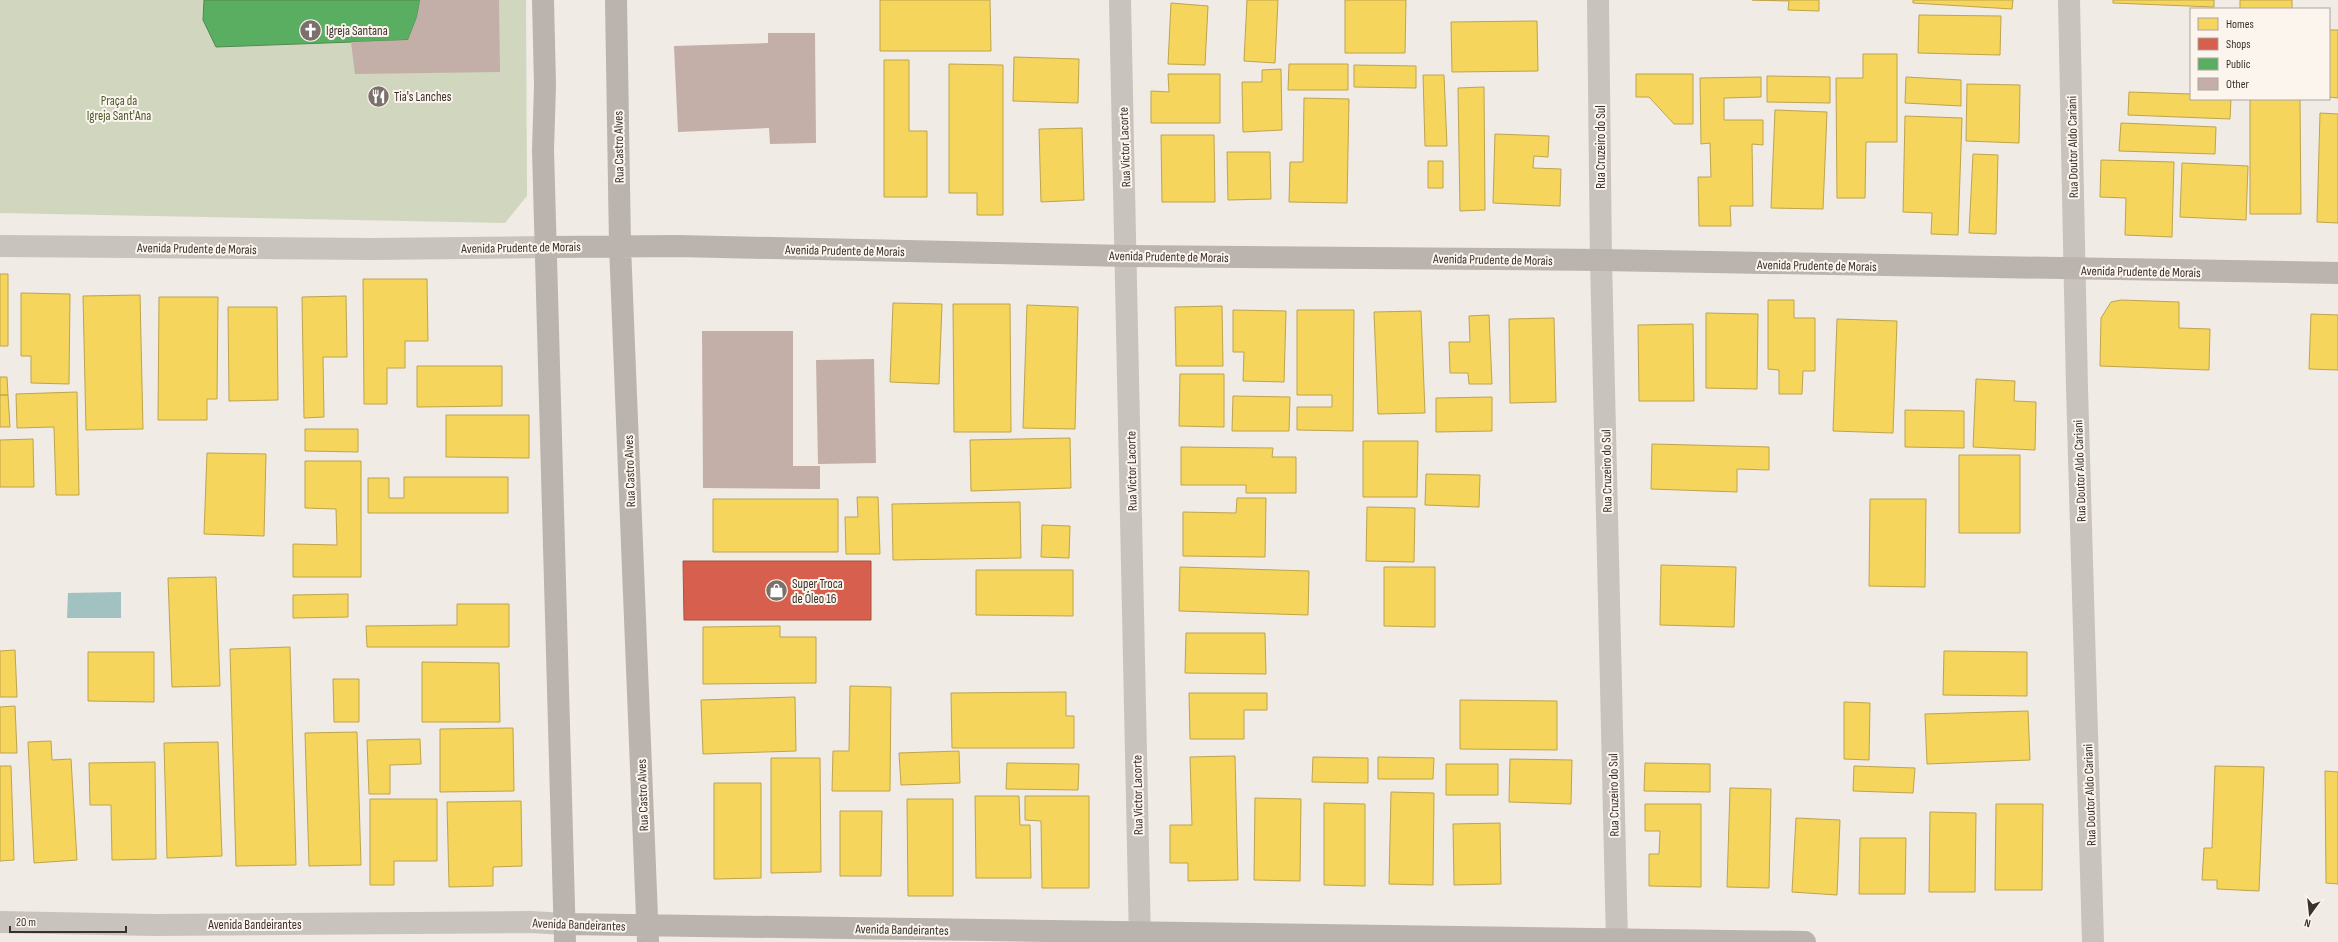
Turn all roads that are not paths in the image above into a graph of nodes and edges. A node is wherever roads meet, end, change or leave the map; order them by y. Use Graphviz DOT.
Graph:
graph roads {
  1 [pos="543,0"];
  2 [pos="616,0"];
  3 [pos="1120,0"];
  4 [pos="1598,0"];
  5 [pos="2069,0"];
  6 [pos="0,246"];
  7 [pos="620,246"];
  8 [pos="547,247"];
  9 [pos="1127,256"];
  10 [pos="1601,260"];
  11 [pos="2074,270"];
  12 [pos="2338,273"];
  13 [pos="0,922"];
  14 [pos="565,933"];
  15 [pos="647,934"];
  16 [pos="1140,937"];
  17 [pos="1616,941"];
  18 [pos="1805,942"];
  19 [pos="2094,942"];
  1 -- 8 [label="street"];
  2 -- 7 [label="street, Rua Castro Alves"];
  3 -- 9 [label="street, Rua Victor Lacorte"];
  4 -- 10 [label="street, Rua Cruzeiro do Sul"];
  5 -- 11 [label="street, Rua Doutor Aldo Cariani"];
  6 -- 8 [label="street, Avenida Prudente de Morais"];
  7 -- 8 [label="street, Avenida Prudente de Morais"];
  7 -- 9 [label="street, Avenida Prudente de Morais"];
  7 -- 15 [label="street, Rua Castro Alves"];
  8 -- 14 [label="street"];
  9 -- 10 [label="street, Avenida Prudente de Morais"];
  9 -- 16 [label="street, Rua Victor Lacorte"];
  10 -- 11 [label="street, Avenida Prudente de Morais"];
  10 -- 17 [label="street, Rua Cruzeiro do Sul"];
  11 -- 12 [label="street, Avenida Prudente de Morais"];
  11 -- 19 [label="street, Rua Doutor Aldo Cariani"];
  13 -- 14 [label="street, Avenida Bandeirantes"];
  14 -- 15 [label="street, Avenida Bandeirantes"];
  15 -- 16 [label="street, Avenida Bandeirantes"];
  16 -- 17 [label="street, Avenida Bandeirantes"];
  17 -- 18 [label="street, Avenida Bandeirantes"];
}
